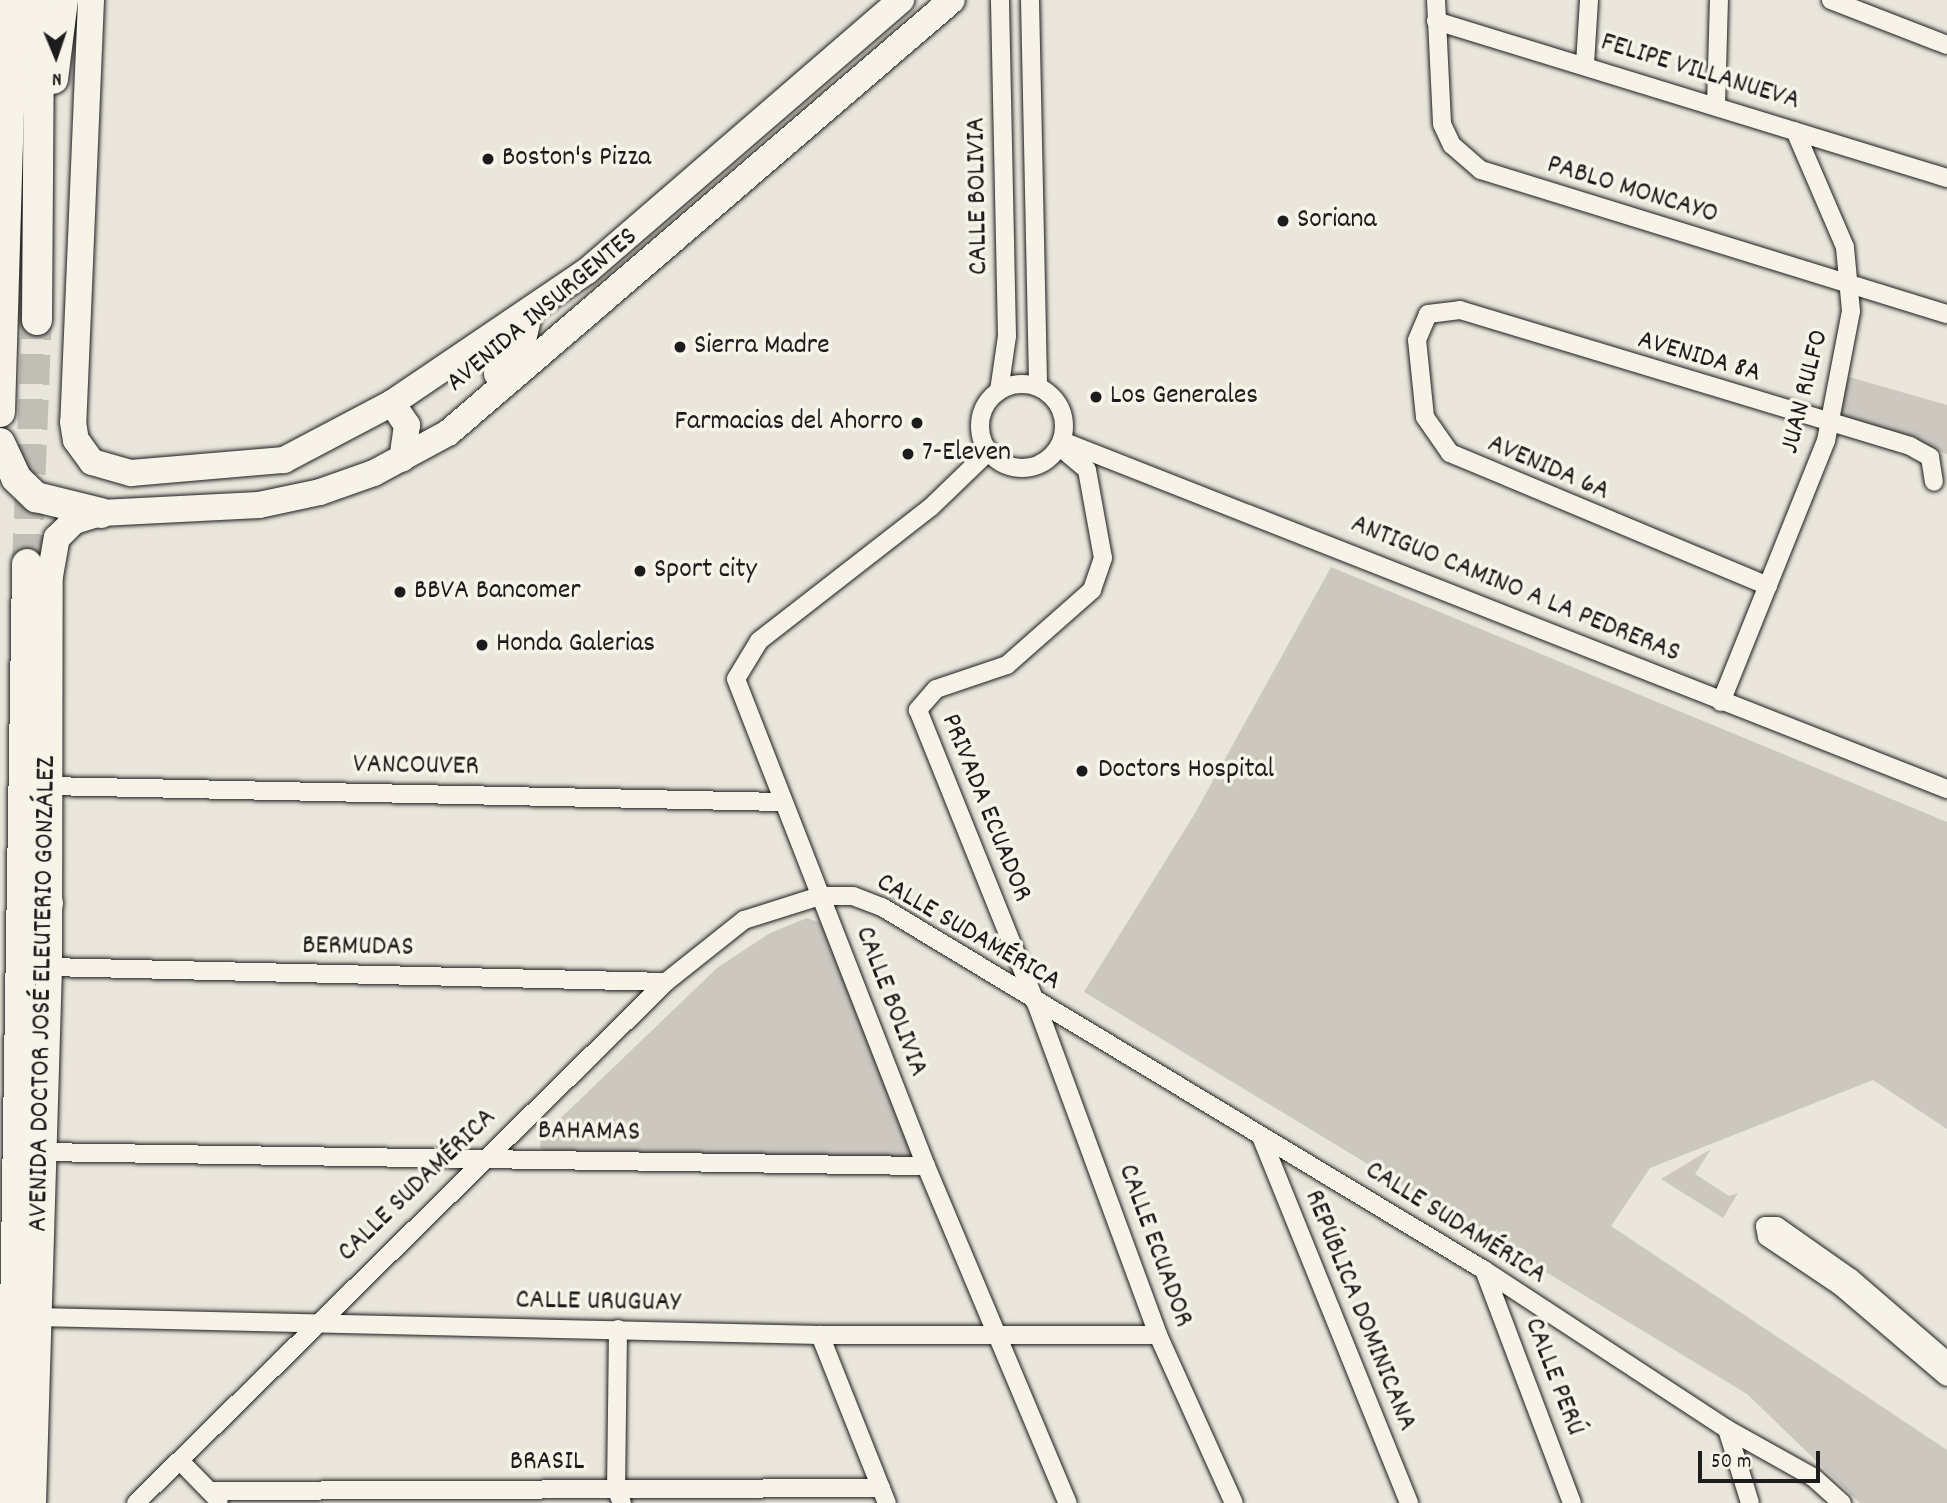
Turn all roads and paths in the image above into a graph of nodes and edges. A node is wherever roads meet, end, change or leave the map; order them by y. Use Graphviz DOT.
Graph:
graph roads {
  1 [pos="12,0"];
  2 [pos="40,0"];
  3 [pos="63,0"];
  4 [pos="91,0"];
  5 [pos="901,0"];
  6 [pos="952,0"];
  7 [pos="1000,0"];
  8 [pos="1030,0"];
  9 [pos="1436,0"];
  10 [pos="1589,0"];
  11 [pos="1719,0"];
  12 [pos="1831,0"];
  13 [pos="1436,21"];
  14 [pos="1947,45"];
  15 [pos="1585,64"];
  16 [pos="3,99"];
  17 [pos="1716,106"];
  18 [pos="1795,131"];
  19 [pos="39,151"];
  20 [pos="1947,178"];
  21 [pos="683,234"];
  22 [pos="1853,286"];
  23 [pos="1428,314"];
  24 [pos="1947,314"];
  25 [pos="529,315"];
  26 [pos="37,320"];
  27 [pos="1,369"];
  28 [pos="1038,385"];
  29 [pos="999,391"];
  30 [pos="392,403"];
  31 [pos="0,412"];
  32 [pos="1826,420"];
  33 [pos="448,433"];
  34 [pos="0,443"];
  35 [pos="1061,444"];
  36 [pos="988,452"];
  37 [pos="402,459"];
  38 [pos="252,468"];
  39 [pos="1934,482"];
  40 [pos="178,509"];
  41 [pos="101,513"];
  42 [pos="27,564"];
  43 [pos="1768,586"];
  44 [pos="1721,702"];
  45 [pos="48,786"];
  46 [pos="1947,789"];
  47 [pos="783,802"];
  48 [pos="820,896"];
  49 [pos="48,903"];
  50 [pos="49,967"];
  51 [pos="666,982"];
  52 [pos="1036,1003"];
  53 [pos="18,1093"];
  54 [pos="1262,1139"];
  55 [pos="40,1152"];
  56 [pos="486,1157"];
  57 [pos="926,1166"];
  58 [pos="1484,1270"];
  59 [pos="37,1317"];
  60 [pos="315,1322"];
  61 [pos="618,1329"];
  62 [pos="995,1332"];
  63 [pos="820,1335"];
  64 [pos="1158,1335"];
  65 [pos="1947,1361"];
  66 [pos="1947,1377"];
  67 [pos="1727,1429"];
  68 [pos="181,1462"];
  69 [pos="884,1495"];
  70 [pos="619,1496"];
  71 [pos="217,1497"];
  72 [pos="25,1499"];
  73 [pos="136,1503"];
  74 [pos="1068,1503"];
  75 [pos="1234,1503"];
  76 [pos="1409,1503"];
  77 [pos="1572,1503"];
  78 [pos="1750,1503"];
  79 [pos="1842,1503"];
  1 -- 16 [label="highway"];
  2 -- 19 [label="highway"];
  3 -- 19 [label="highway"];
  4 -- 38 [label="main road, AVENIDA INSURGENTES"];
  5 -- 25 [label="main road, AVENIDA INSURGENTES"];
  6 -- 21 [label="main road, AVENIDA INSURGENTES"];
  7 -- 29 [label="street, CALLE BOLIVIA"];
  8 -- 28 [label="street, CALLE BOLIVIA"];
  9 -- 13 [label="street, PABLO MONCAYO"];
  10 -- 15 [label="street"];
  11 -- 17 [label="street"];
  12 -- 14 [label="street"];
  13 -- 15 [label="street, FELIPE VILLANUEVA"];
  13 -- 22 [label="street, PABLO MONCAYO"];
  15 -- 17 [label="street, FELIPE VILLANUEVA"];
  16 -- 27 [label="highway"];
  17 -- 18 [label="street, FELIPE VILLANUEVA"];
  18 -- 20 [label="street, FELIPE VILLANUEVA"];
  18 -- 22 [label="street, JUAN RULFO"];
  19 -- 26 [label="highway"];
  21 -- 25 [label="main road"];
  21 -- 33 [label="main road, AVENIDA INSURGENTES"];
  22 -- 24 [label="street, PABLO MONCAYO"];
  22 -- 32 [label="street, JUAN RULFO"];
  23 -- 32 [label="street, AVENIDA 8A"];
  23 -- 43 [label="street, AVENIDA 6A"];
  25 -- 30 [label="main road, AVENIDA INSURGENTES"];
  25 -- 33 [label="main road"];
  27 -- 31 [label="highway"];
  28 -- 29 [label="street"];
  28 -- 35 [label="street"];
  29 -- 36 [label="street"];
  30 -- 37 [label="main road"];
  30 -- 38 [label="main road, AVENIDA INSURGENTES"];
  32 -- 39 [label="street, AVENIDA 8A"];
  32 -- 43 [label="street, JUAN RULFO"];
  33 -- 37 [label="main road, AVENIDA INSURGENTES"];
  34 -- 41 [label="highway"];
  35 -- 36 [label="street"];
  35 -- 44 [label="street, ANTIGUO CAMINO A LA PEDRERAS"];
  35 -- 52 [label="street, PRIVADA ECUADOR"];
  36 -- 47 [label="street, CALLE BOLIVIA"];
  37 -- 40 [label="main road, AVENIDA INSURGENTES"];
  38 -- 40 [label="main road"];
  40 -- 41 [label="main road, AVENIDA INSURGENTES"];
  41 -- 45 [label="main road, AVENIDA DOCTOR JOSÉ ELEUTERIO GONZÁLEZ"];
  42 -- 53 [label="highway, AVENIDA DOCTOR JOSÉ ELEUTERIO GONZÁLEZ"];
  43 -- 44 [label="street, JUAN RULFO"];
  44 -- 46 [label="street, ANTIGUO CAMINO A LA PEDRERAS"];
  45 -- 47 [label="street, VANCOUVER"];
  45 -- 49 [label="main road, AVENIDA DOCTOR JOSÉ ELEUTERIO GONZÁLEZ"];
  47 -- 48 [label="street, CALLE BOLIVIA"];
  48 -- 51 [label="street, CALLE SUDAMÉRICA"];
  48 -- 52 [label="street, CALLE SUDAMÉRICA"];
  48 -- 57 [label="street, CALLE BOLIVIA"];
  49 -- 50 [label="main road, AVENIDA DOCTOR JOSÉ ELEUTERIO GONZÁLEZ"];
  49 -- 53 [label="highway"];
  50 -- 51 [label="street, BERMUDAS"];
  50 -- 55 [label="main road, AVENIDA DOCTOR JOSÉ ELEUTERIO GONZÁLEZ"];
  51 -- 56 [label="street, CALLE SUDAMÉRICA"];
  52 -- 54 [label="street, CALLE SUDAMÉRICA"];
  52 -- 64 [label="street, CALLE ECUADOR"];
  53 -- 72 [label="highway, AVENIDA DOCTOR JOSÉ ELEUTERIO GONZÁLEZ"];
  54 -- 58 [label="street, CALLE SUDAMÉRICA"];
  54 -- 76 [label="street, REPÚBLICA DOMINICANA"];
  55 -- 56 [label="street, BAHAMAS"];
  55 -- 59 [label="main road, AVENIDA DOCTOR JOSÉ ELEUTERIO GONZÁLEZ"];
  56 -- 57 [label="street, BAHAMAS"];
  56 -- 60 [label="street, CALLE SUDAMÉRICA"];
  57 -- 62 [label="street, CALLE BOLIVIA"];
  58 -- 67 [label="street, CALLE SUDAMÉRICA"];
  58 -- 77 [label="street, CALLE PERÚ"];
  59 -- 60 [label="street, CALLE URUGUAY"];
  59 -- 72 [label="main road, AVENIDA DOCTOR JOSÉ ELEUTERIO GONZÁLEZ"];
  60 -- 61 [label="street, CALLE URUGUAY"];
  60 -- 68 [label="street, CALLE SUDAMÉRICA"];
  61 -- 63 [label="street, CALLE URUGUAY"];
  61 -- 70 [label="street"];
  62 -- 63 [label="street, CALLE URUGUAY"];
  62 -- 64 [label="street, CALLE URUGUAY"];
  62 -- 74 [label="street, CALLE BOLIVIA"];
  63 -- 69 [label="street"];
  64 -- 75 [label="street, CALLE ECUADOR"];
  65 -- 66 [label="street"];
  67 -- 78 [label="street"];
  67 -- 79 [label="street, CALLE SUDAMÉRICA"];
  68 -- 71 [label="street"];
  68 -- 73 [label="street, CALLE SUDAMÉRICA"];
  69 -- 70 [label="street, BRASIL"];
  70 -- 71 [label="street, BRASIL"];
}
